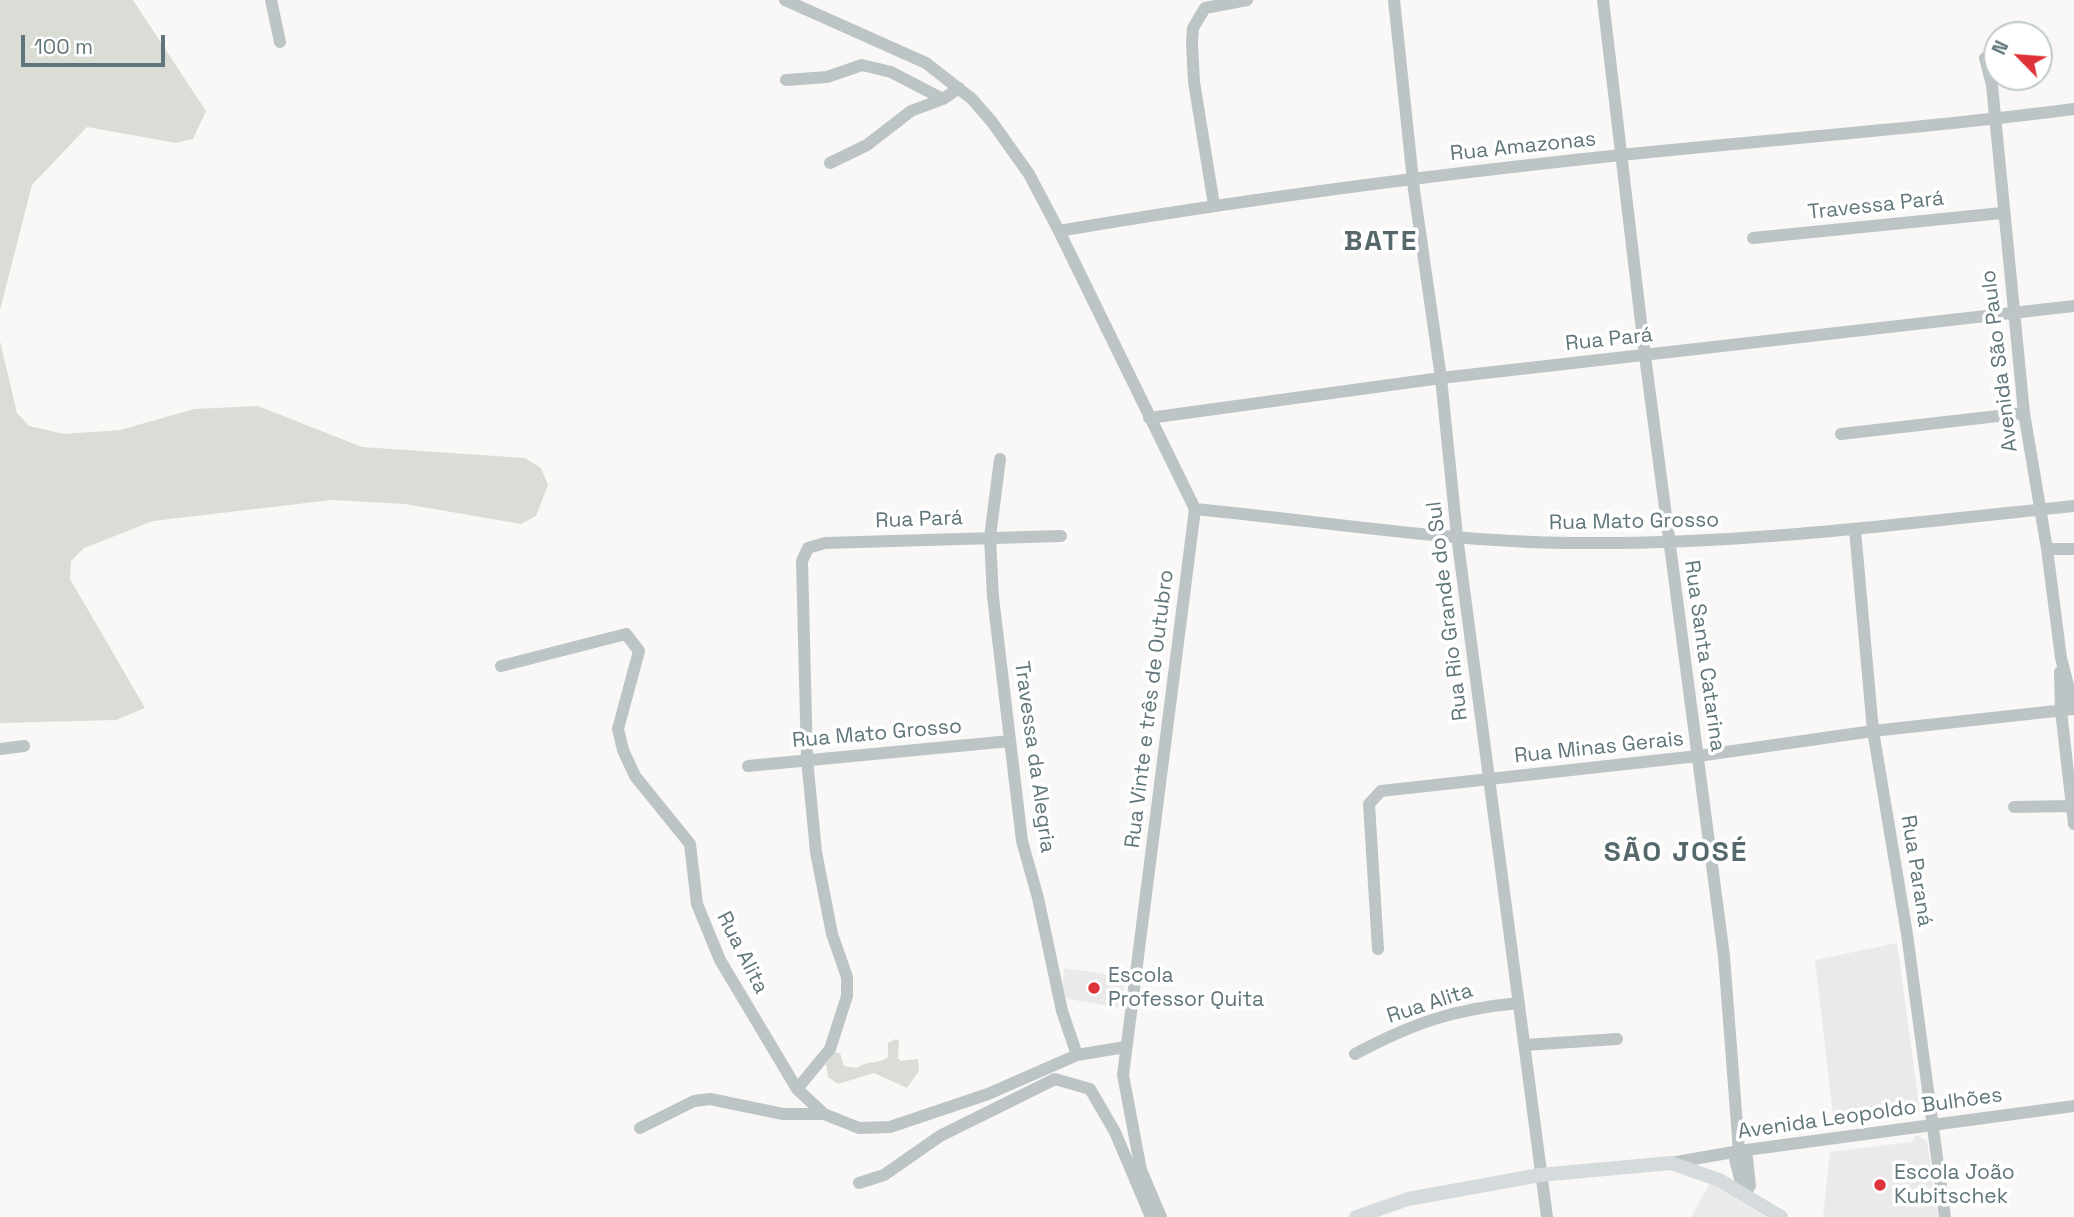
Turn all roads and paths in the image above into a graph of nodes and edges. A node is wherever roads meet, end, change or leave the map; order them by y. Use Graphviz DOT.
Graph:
graph roads {
  1 [pos="271,0"];
  2 [pos="785,0"];
  3 [pos="1247,0"];
  4 [pos="1394,0"];
  5 [pos="1603,0"];
  6 [pos="279,43"];
  7 [pos="786,80"];
  8 [pos="959,88"];
  9 [pos="1992,91"];
  10 [pos="943,99"];
  11 [pos="2074,109"];
  12 [pos="1994,119"];
  13 [pos="1622,155"];
  14 [pos="830,163"];
  15 [pos="1413,178"];
  16 [pos="1214,205"];
  17 [pos="2002,213"];
  18 [pos="1059,231"];
  19 [pos="1753,238"];
  20 [pos="2074,306"];
  21 [pos="2013,314"];
  22 [pos="1645,356"];
  23 [pos="1441,378"];
  24 [pos="2024,414"];
  25 [pos="1149,418"];
  26 [pos="1841,434"];
  27 [pos="1000,460"];
  28 [pos="2074,506"];
  29 [pos="1195,509"];
  30 [pos="2039,509"];
  31 [pos="1855,530"];
  32 [pos="1061,536"];
  33 [pos="1457,536"];
  34 [pos="990,537"];
  35 [pos="1669,543"];
  36 [pos="2047,549"];
  37 [pos="2074,549"];
  38 [pos="502,666"];
  39 [pos="2070,710"];
  40 [pos="1873,731"];
  41 [pos="1010,741"];
  42 [pos="24,746"];
  43 [pos="0,748"];
  44 [pos="1698,757"];
  45 [pos="807,759"];
  46 [pos="748,766"];
  47 [pos="1488,780"];
  48 [pos="2071,806"];
  49 [pos="2014,807"];
  50 [pos="2074,824"];
  51 [pos="1378,949"];
  52 [pos="1520,1003"];
  53 [pos="1617,1039"];
  54 [pos="1525,1045"];
  55 [pos="1125,1047"];
  56 [pos="1355,1054"];
  57 [pos="1077,1055"];
  58 [pos="797,1088"];
  59 [pos="2074,1106"];
  60 [pos="824,1114"];
  61 [pos="1934,1126"];
  62 [pos="640,1128"];
  63 [pos="1739,1151"];
  64 [pos="1671,1163"];
  65 [pos="1540,1175"];
  66 [pos="859,1183"];
  67 [pos="1744,1194"];
  68 [pos="1151,1217"];
  69 [pos="1161,1217"];
  70 [pos="1356,1217"];
  71 [pos="1547,1217"];
  72 [pos="1781,1217"];
  73 [pos="1945,1217"];
  1 -- 6 [label="street"];
  2 -- 8 [label="street"];
  3 -- 16 [label="street"];
  4 -- 15 [label="street, Rua Rio Grande do Sul"];
  5 -- 13 [label="street, Rua Santa Catarina"];
  7 -- 10 [label="street"];
  8 -- 10 [label="street"];
  8 -- 18 [label="street"];
  9 -- 12 [label="street, Avenida São Paulo"];
  10 -- 14 [label="street"];
  11 -- 12 [label="street, Rua Amazonas"];
  12 -- 13 [label="street, Rua Amazonas"];
  12 -- 17 [label="street, Avenida São Paulo"];
  13 -- 15 [label="street, Rua Amazonas"];
  13 -- 22 [label="street, Rua Santa Catarina"];
  15 -- 16 [label="street, Rua Amazonas"];
  15 -- 23 [label="street, Rua Rio Grande do Sul"];
  16 -- 18 [label="street, Rua Amazonas"];
  17 -- 19 [label="street, Travessa Pará"];
  17 -- 21 [label="street, Avenida São Paulo"];
  18 -- 25 [label="street"];
  20 -- 21 [label="street, Rua Pará"];
  21 -- 22 [label="street, Rua Pará"];
  21 -- 24 [label="street, Avenida São Paulo"];
  22 -- 23 [label="street, Rua Pará"];
  22 -- 35 [label="street, Rua Santa Catarina"];
  23 -- 25 [label="street, Rua Pará"];
  23 -- 33 [label="street, Rua Rio Grande do Sul"];
  24 -- 26 [label="street"];
  24 -- 30 [label="street, Avenida São Paulo"];
  25 -- 29 [label="street"];
  27 -- 34 [label="street, Travessa da Alegria"];
  28 -- 30 [label="street, Rua Mato Grosso"];
  29 -- 33 [label="street, Rua Mato Grosso"];
  29 -- 55 [label="street, Rua Vinte e três de Outubro"];
  30 -- 31 [label="street, Rua Mato Grosso"];
  30 -- 36 [label="street, Avenida São Paulo"];
  31 -- 35 [label="street, Rua Mato Grosso"];
  31 -- 40 [label="street, Rua Paraná"];
  32 -- 34 [label="street, Rua Pará"];
  33 -- 35 [label="street, Rua Mato Grosso"];
  33 -- 47 [label="street, Rua Rio Grande do Sul"];
  34 -- 41 [label="street, Travessa da Alegria"];
  34 -- 45 [label="street, Rua Pará"];
  35 -- 44 [label="street, Rua Santa Catarina"];
  36 -- 37 [label="street"];
  36 -- 39 [label="street, Avenida São Paulo"];
  38 -- 58 [label="street, Rua Alita"];
  39 -- 40 [label="street, Rua Minas Gerais"];
  39 -- 48 [label="street, Avenida São Paulo"];
  40 -- 44 [label="street, Rua Minas Gerais"];
  40 -- 61 [label="street, Rua Paraná"];
  41 -- 45 [label="street, Rua Mato Grosso"];
  41 -- 57 [label="street, Travessa da Alegria"];
  42 -- 43 [label="street"];
  44 -- 47 [label="street, Rua Minas Gerais"];
  44 -- 63 [label="street, Rua Santa Catarina"];
  45 -- 46 [label="street, Rua Mato Grosso"];
  45 -- 58 [label="street"];
  47 -- 51 [label="street, Rua Minas Gerais"];
  47 -- 52 [label="street, Rua Rio Grande do Sul"];
  48 -- 49 [label="street"];
  48 -- 50 [label="street, Avenida São Paulo"];
  52 -- 54 [label="street, Rua Rio Grande do Sul"];
  52 -- 56 [label="street, Rua Alita"];
  53 -- 54 [label="street"];
  54 -- 65 [label="street, Rua Rio Grande do Sul"];
  55 -- 57 [label="street, Rua Alita"];
  55 -- 69 [label="street, Rua Vinte e três de Outubro"];
  57 -- 60 [label="street, Rua Alita"];
  58 -- 60 [label="street, Rua Alita"];
  59 -- 61 [label="street, Avenida Leopoldo Bulhões"];
  60 -- 62 [label="street"];
  61 -- 63 [label="street, Avenida Leopoldo Bulhões"];
  61 -- 73 [label="street, Rua Paraná"];
  63 -- 64 [label="street, Avenida Leopoldo Bulhões"];
  63 -- 67 [label="street, Rua Santa Catarina"];
  64 -- 65 [label="main road"];
  64 -- 67 [label="main road"];
  65 -- 70 [label="main road"];
  65 -- 71 [label="street, Rua Rio Grande do Sul"];
  66 -- 68 [label="street"];
  67 -- 72 [label="main road"];
}
